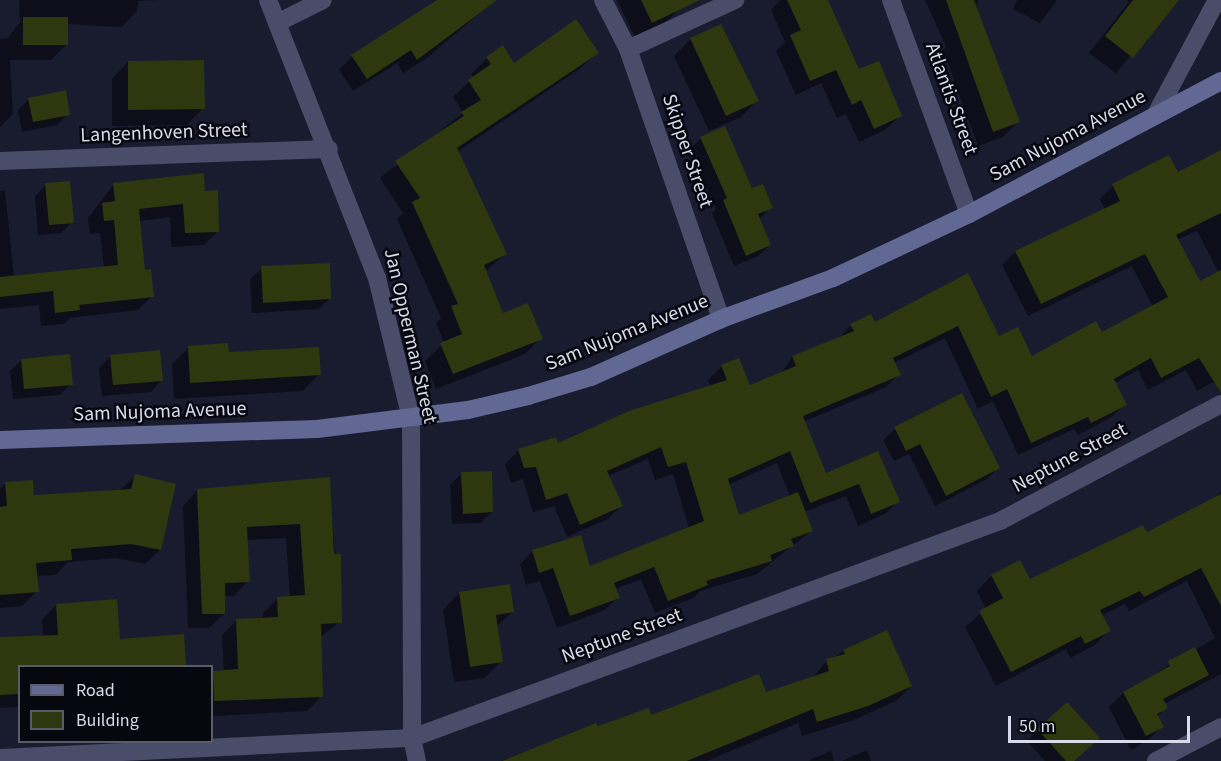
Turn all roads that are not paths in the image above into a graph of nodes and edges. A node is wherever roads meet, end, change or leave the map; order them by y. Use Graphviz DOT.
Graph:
graph roads {
  1 [pos="268,0"];
  2 [pos="323,0"];
  3 [pos="603,0"];
  4 [pos="735,0"];
  5 [pos="891,0"];
  6 [pos="1217,0"];
  7 [pos="277,23"];
  8 [pos="628,49"];
  9 [pos="1221,81"];
  10 [pos="1155,116"];
  11 [pos="329,149"];
  12 [pos="0,162"];
  13 [pos="969,214"];
  14 [pos="721,319"];
  15 [pos="1221,404"];
  16 [pos="411,419"];
  17 [pos="0,440"];
  18 [pos="1221,728"];
  19 [pos="412,738"];
  20 [pos="0,758"];
  21 [pos="417,761"];
  22 [pos="1156,761"];
  1 -- 7 [label="street, Jan Opperman Street"];
  2 -- 7 [label="street"];
  3 -- 8 [label="street, Skipper Street"];
  4 -- 8 [label="street"];
  5 -- 13 [label="street, Atlantis Street"];
  6 -- 10 [label="street"];
  7 -- 11 [label="street, Jan Opperman Street"];
  8 -- 14 [label="street, Skipper Street"];
  9 -- 10 [label="street, Sam Nujoma Avenue"];
  10 -- 13 [label="street, Sam Nujoma Avenue"];
  11 -- 12 [label="street, Langenhoven Street"];
  11 -- 16 [label="street, Jan Opperman Street"];
  13 -- 14 [label="street, Sam Nujoma Avenue"];
  14 -- 16 [label="street, Sam Nujoma Avenue"];
  15 -- 19 [label="street, Neptune Street"];
  16 -- 17 [label="street, Sam Nujoma Avenue"];
  16 -- 19 [label="street, Jan Opperman Street"];
  18 -- 22 [label="street"];
  19 -- 20 [label="street, Neptune Street"];
  19 -- 21 [label="street, Jan Opperman Street"];
}
